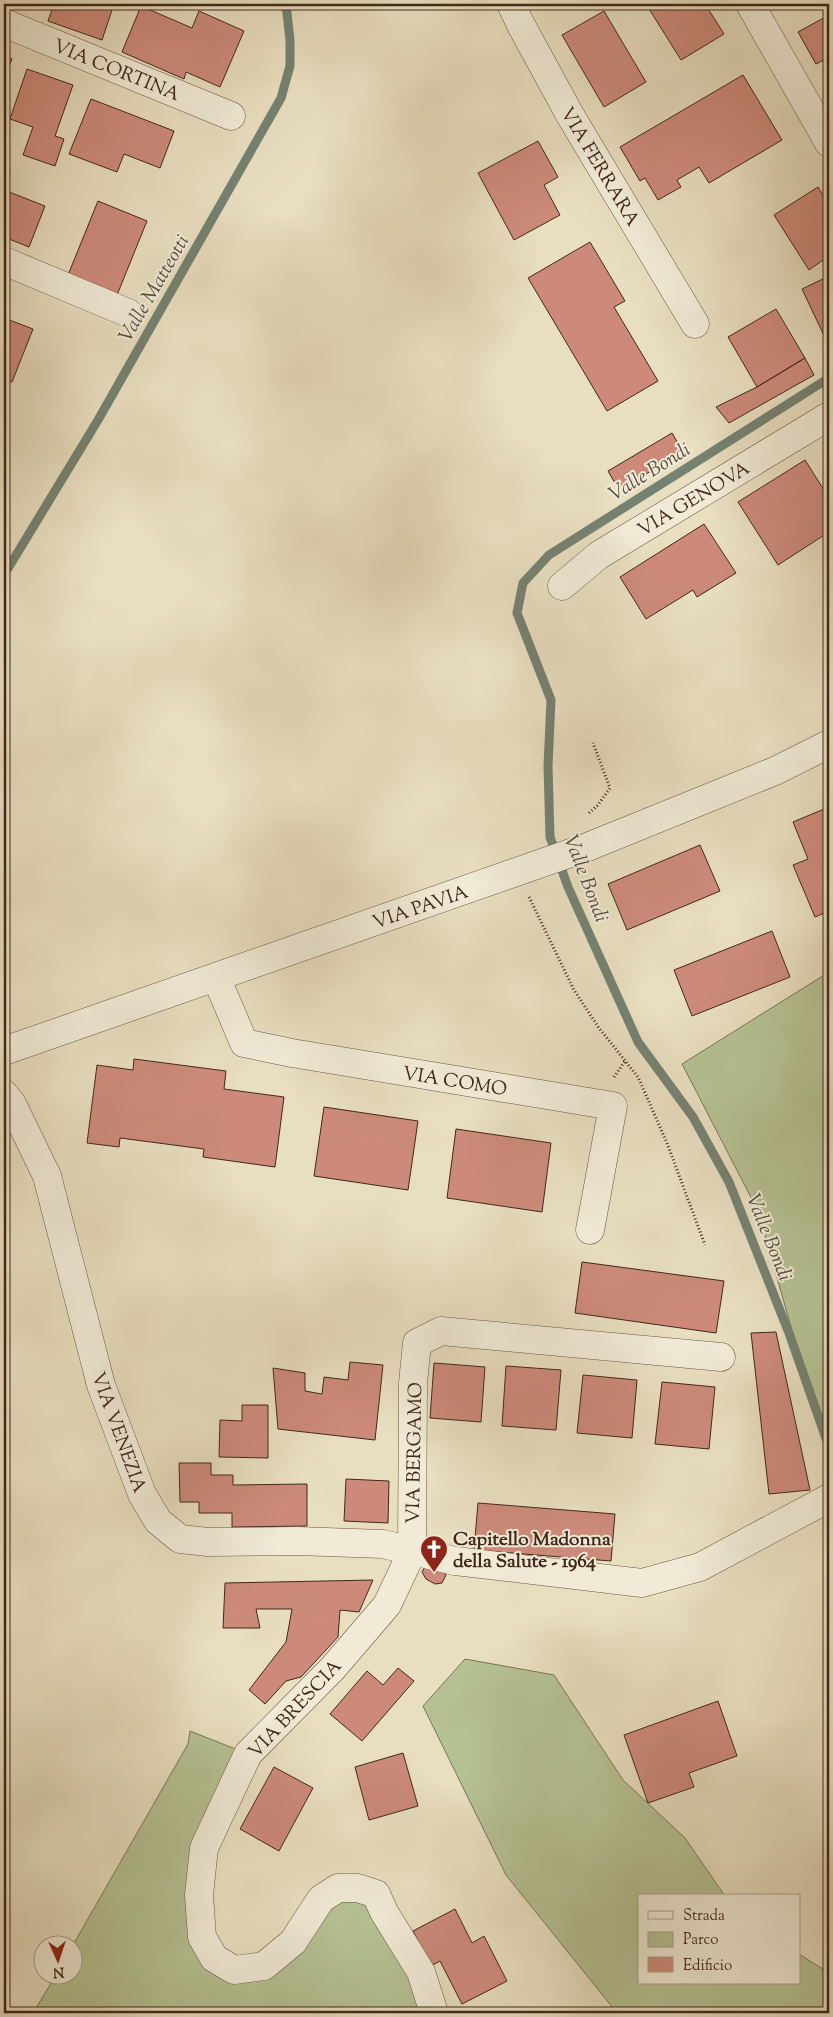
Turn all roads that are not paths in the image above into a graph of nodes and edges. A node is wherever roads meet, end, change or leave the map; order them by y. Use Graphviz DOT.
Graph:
graph roads {
  1 [pos="511,4"];
  2 [pos="750,4"];
  3 [pos="4,23"];
  4 [pos="230,116"];
  5 [pos="829,143"];
  6 [pos="4,261"];
  7 [pos="128,313"];
  8 [pos="695,324"];
  9 [pos="829,416"];
  10 [pos="562,586"];
  11 [pos="829,744"];
  12 [pos="216,977"];
  13 [pos="4,1051"];
  14 [pos="4,1094"];
  15 [pos="590,1230"];
  16 [pos="721,1358"];
  17 [pos="829,1498"];
  18 [pos="412,1552"];
  19 [pos="434,2013"];
  1 -- 8 [label="street, VIA FERRARA"];
  2 -- 5 [label="street"];
  3 -- 4 [label="street, VIA CORTINA"];
  6 -- 7 [label="street"];
  9 -- 10 [label="street, VIA GENOVA"];
  11 -- 12 [label="street, VIA PAVIA"];
  12 -- 13 [label="street, VIA PAVIA"];
  12 -- 15 [label="street, VIA COMO"];
  14 -- 18 [label="street, VIA VENEZIA"];
  16 -- 18 [label="street, VIA BERGAMO"];
  17 -- 18 [label="street, VIA BERGAMO"];
  18 -- 19 [label="street, VIA BRESCIA"];
}
